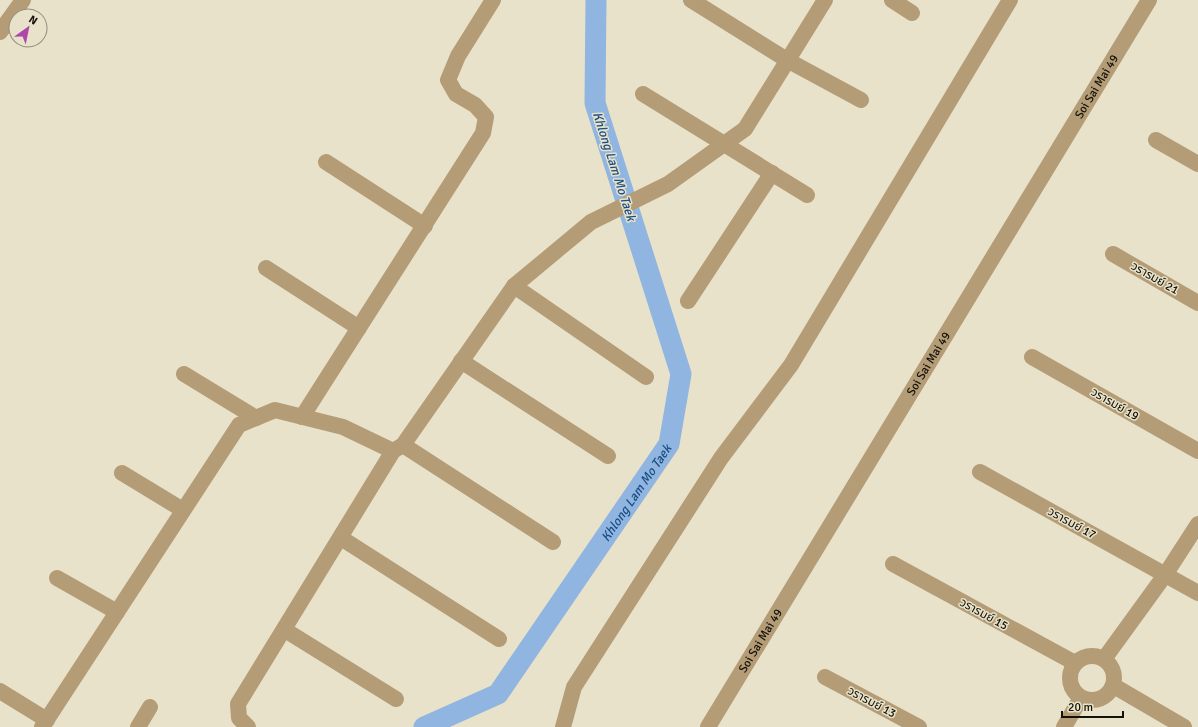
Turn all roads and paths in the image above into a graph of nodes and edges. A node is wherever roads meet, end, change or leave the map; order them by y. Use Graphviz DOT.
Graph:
graph roads {
  1 [pos="23,0"];
  2 [pos="493,0"];
  3 [pos="691,0"];
  4 [pos="825,0"];
  5 [pos="892,0"];
  6 [pos="1010,0"];
  7 [pos="1149,0"];
  8 [pos="912,13"];
  9 [pos="0,32"];
  10 [pos="788,60"];
  11 [pos="643,94"];
  12 [pos="862,100"];
  13 [pos="1156,140"];
  14 [pos="724,144"];
  15 [pos="326,162"];
  16 [pos="1198,164"];
  17 [pos="772,173"];
  18 [pos="807,194"];
  19 [pos="425,226"];
  20 [pos="1113,254"];
  21 [pos="266,268"];
  22 [pos="514,286"];
  23 [pos="688,301"];
  24 [pos="1198,303"];
  25 [pos="359,328"];
  26 [pos="1032,357"];
  27 [pos="461,361"];
  28 [pos="184,374"];
  29 [pos="646,376"];
  30 [pos="302,417"];
  31 [pos="256,418"];
  32 [pos="398,448"];
  33 [pos="1198,451"];
  34 [pos="608,456"];
  35 [pos="980,472"];
  36 [pos="122,473"];
  37 [pos="183,510"];
  38 [pos="1198,524"];
  39 [pos="341,538"];
  40 [pos="553,542"];
  41 [pos="893,564"];
  42 [pos="1165,575"];
  43 [pos="57,578"];
  44 [pos="1198,593"];
  45 [pos="117,612"];
  46 [pos="285,630"];
  47 [pos="499,639"];
  48 [pos="1104,659"];
  49 [pos="1075,663"];
  50 [pos="825,677"];
  51 [pos="1114,686"];
  52 [pos="0,691"];
  53 [pos="1081,698"];
  54 [pos="396,699"];
  55 [pos="150,707"];
  56 [pos="44,723"];
  57 [pos="138,727"];
  58 [pos="248,727"];
  59 [pos="563,727"];
  60 [pos="708,727"];
  61 [pos="919,727"];
  62 [pos="1064,727"];
  63 [pos="1184,727"];
  1 -- 9 [label="street"];
  2 -- 19 [label="street"];
  3 -- 10 [label="street"];
  4 -- 10 [label="street"];
  5 -- 8 [label="street"];
  6 -- 59 [label="street"];
  7 -- 60 [label="street, Soi Sai Mai 49"];
  10 -- 12 [label="street"];
  10 -- 14 [label="street"];
  11 -- 14 [label="street"];
  13 -- 16 [label="street"];
  14 -- 17 [label="street"];
  14 -- 22 [label="street"];
  15 -- 19 [label="street"];
  17 -- 18 [label="street"];
  17 -- 23 [label="street"];
  19 -- 25 [label="street"];
  20 -- 24 [label="street, วรารมย์ 21"];
  21 -- 25 [label="street"];
  22 -- 27 [label="street"];
  22 -- 29 [label="street"];
  25 -- 30 [label="street"];
  26 -- 33 [label="street, วรารมย์ 19"];
  27 -- 32 [label="street"];
  27 -- 34 [label="street"];
  28 -- 31 [label="street"];
  30 -- 31 [label="street"];
  30 -- 32 [label="street"];
  31 -- 37 [label="street"];
  32 -- 39 [label="street"];
  32 -- 40 [label="street"];
  35 -- 42 [label="street, วรารมย์ 17"];
  36 -- 37 [label="street"];
  37 -- 45 [label="street"];
  38 -- 42 [label="street"];
  39 -- 46 [label="street"];
  39 -- 47 [label="street"];
  41 -- 49 [label="street, วรารมย์ 15"];
  42 -- 44 [label="street, วรารมย์ 17"];
  42 -- 48 [label="street"];
  43 -- 45 [label="street"];
  45 -- 56 [label="street"];
  46 -- 54 [label="street"];
  46 -- 58 [label="street"];
  48 -- 49 [label="street"];
  48 -- 51 [label="street"];
  49 -- 53 [label="street"];
  50 -- 61 [label="street, วรารมย์ 13"];
  51 -- 53 [label="street"];
  51 -- 63 [label="street"];
  52 -- 56 [label="street"];
  53 -- 62 [label="street"];
  55 -- 57 [label="street"];
}
